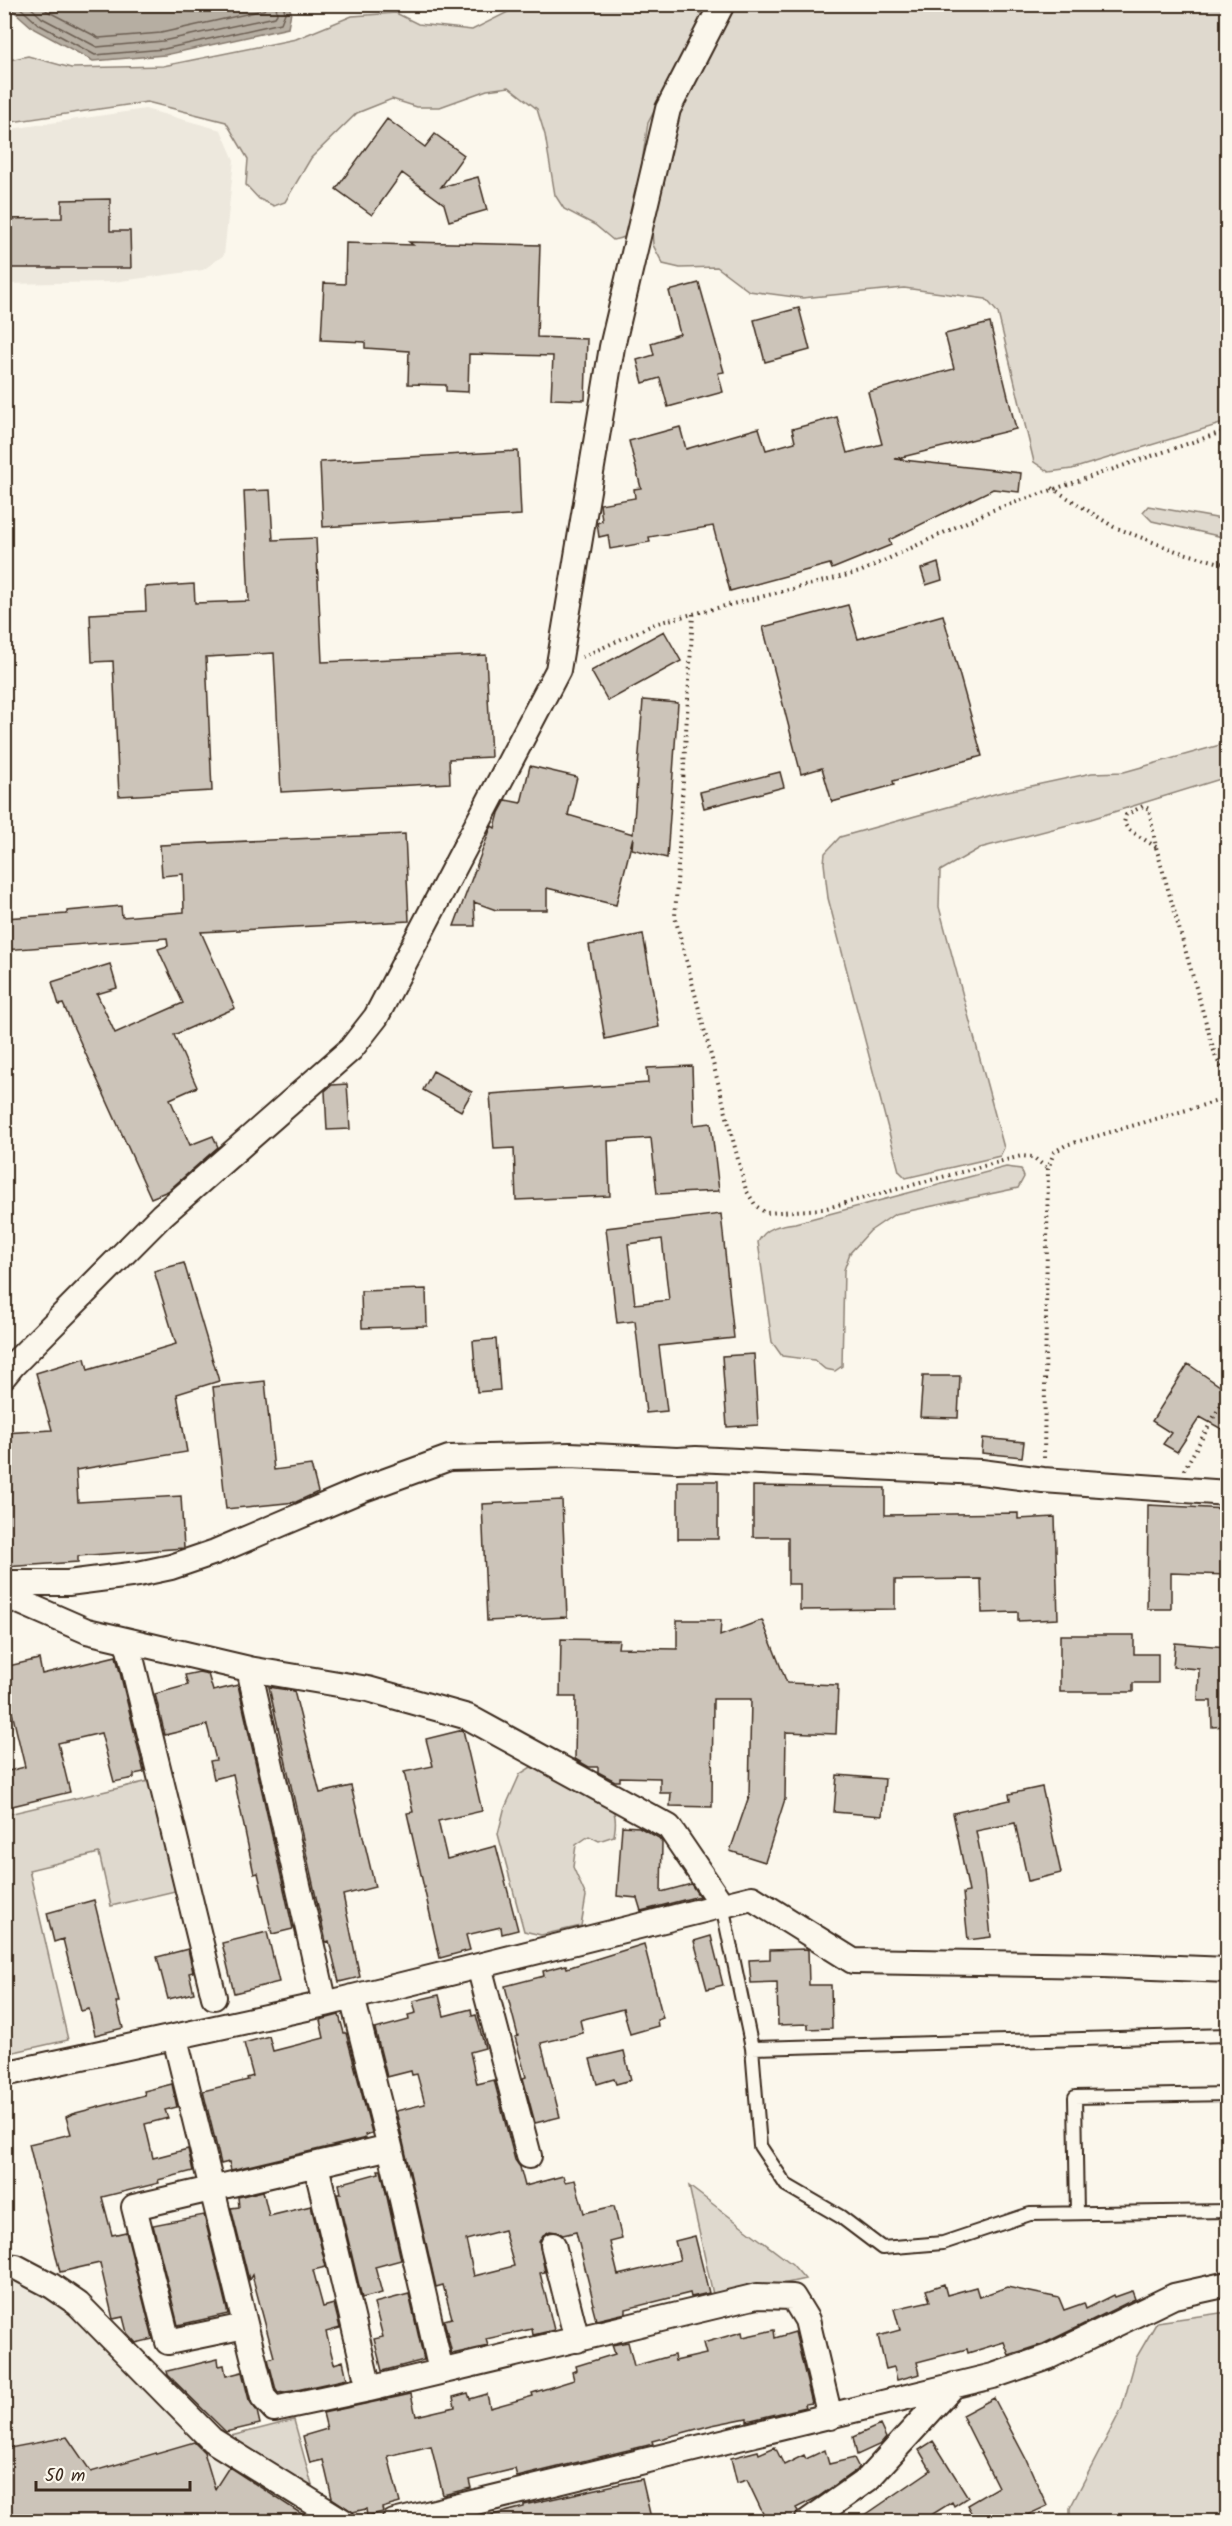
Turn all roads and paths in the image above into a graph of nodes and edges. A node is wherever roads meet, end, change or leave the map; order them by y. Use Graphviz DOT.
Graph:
graph roads {
  1 [pos="722,4"];
  2 [pos="1227,430"];
  3 [pos="1052,488"];
  4 [pos="1227,565"];
  5 [pos="693,614"];
  6 [pos="558,669"];
  7 [pos="1156,847"];
  8 [pos="1227,1077"];
  9 [pos="1227,1098"];
  10 [pos="1048,1169"];
  11 [pos="4,1376"];
  12 [pos="1227,1392"];
  13 [pos="1043,1480"];
  14 [pos="1173,1490"];
  15 [pos="1227,1492"];
  16 [pos="4,1586"];
  17 [pos="127,1641"];
  18 [pos="249,1669"];
  19 [pos="722,1905"];
  20 [pos="479,1966"];
  21 [pos="1227,1970"];
  22 [pos="214,1997"];
  23 [pos="352,1997"];
  24 [pos="325,2004"];
  25 [pos="1227,2035"];
  26 [pos="175,2038"];
  27 [pos="752,2048"];
  28 [pos="4,2074"];
  29 [pos="1227,2094"];
  30 [pos="390,2147"];
  31 [pos="529,2156"];
  32 [pos="316,2165"];
  33 [pos="213,2187"];
  34 [pos="1227,2211"];
  35 [pos="1077,2213"];
  36 [pos="553,2245"];
  37 [pos="4,2266"];
  38 [pos="1227,2284"];
  39 [pos="245,2326"];
  40 [pos="577,2340"];
  41 [pos="441,2371"];
  42 [pos="954,2385"];
  43 [pos="369,2389"];
  44 [pos="830,2417"];
  45 [pos="345,2522"];
  46 [pos="394,2522"];
  47 [pos="807,2522"];
  1 -- 6 [label="street"];
  2 -- 3 [label="path"];
  3 -- 4 [label="path"];
  3 -- 5 [label="path"];
  5 -- 6 [label="path"];
  5 -- 10 [label="path"];
  6 -- 11 [label="street"];
  7 -- 7 [label="path"];
  7 -- 8 [label="path"];
  9 -- 10 [label="path"];
  10 -- 13 [label="path"];
  12 -- 14 [label="path"];
  13 -- 14 [label="street"];
  13 -- 16 [label="street"];
  14 -- 15 [label="street"];
  16 -- 17 [label="street"];
  17 -- 18 [label="street"];
  17 -- 22 [label="street"];
  18 -- 19 [label="street"];
  18 -- 24 [label="street"];
  19 -- 20 [label="street"];
  19 -- 21 [label="street"];
  19 -- 27 [label="lane"];
  20 -- 23 [label="street"];
  20 -- 31 [label="street"];
  23 -- 24 [label="street"];
  23 -- 30 [label="street"];
  24 -- 26 [label="street"];
  25 -- 27 [label="lane"];
  26 -- 28 [label="street"];
  26 -- 33 [label="street"];
  27 -- 35 [label="lane"];
  29 -- 35 [label="lane"];
  30 -- 32 [label="street"];
  30 -- 41 [label="street"];
  32 -- 33 [label="street"];
  32 -- 43 [label="street"];
  33 -- 39 [label="street"];
  33 -- 39 [label="street"];
  34 -- 35 [label="lane"];
  36 -- 40 [label="street"];
  37 -- 45 [label="street"];
  38 -- 42 [label="street"];
  39 -- 43 [label="street"];
  40 -- 41 [label="street"];
  40 -- 44 [label="street"];
  41 -- 43 [label="street"];
  42 -- 44 [label="street"];
  42 -- 47 [label="street"];
  44 -- 46 [label="street"];
}
